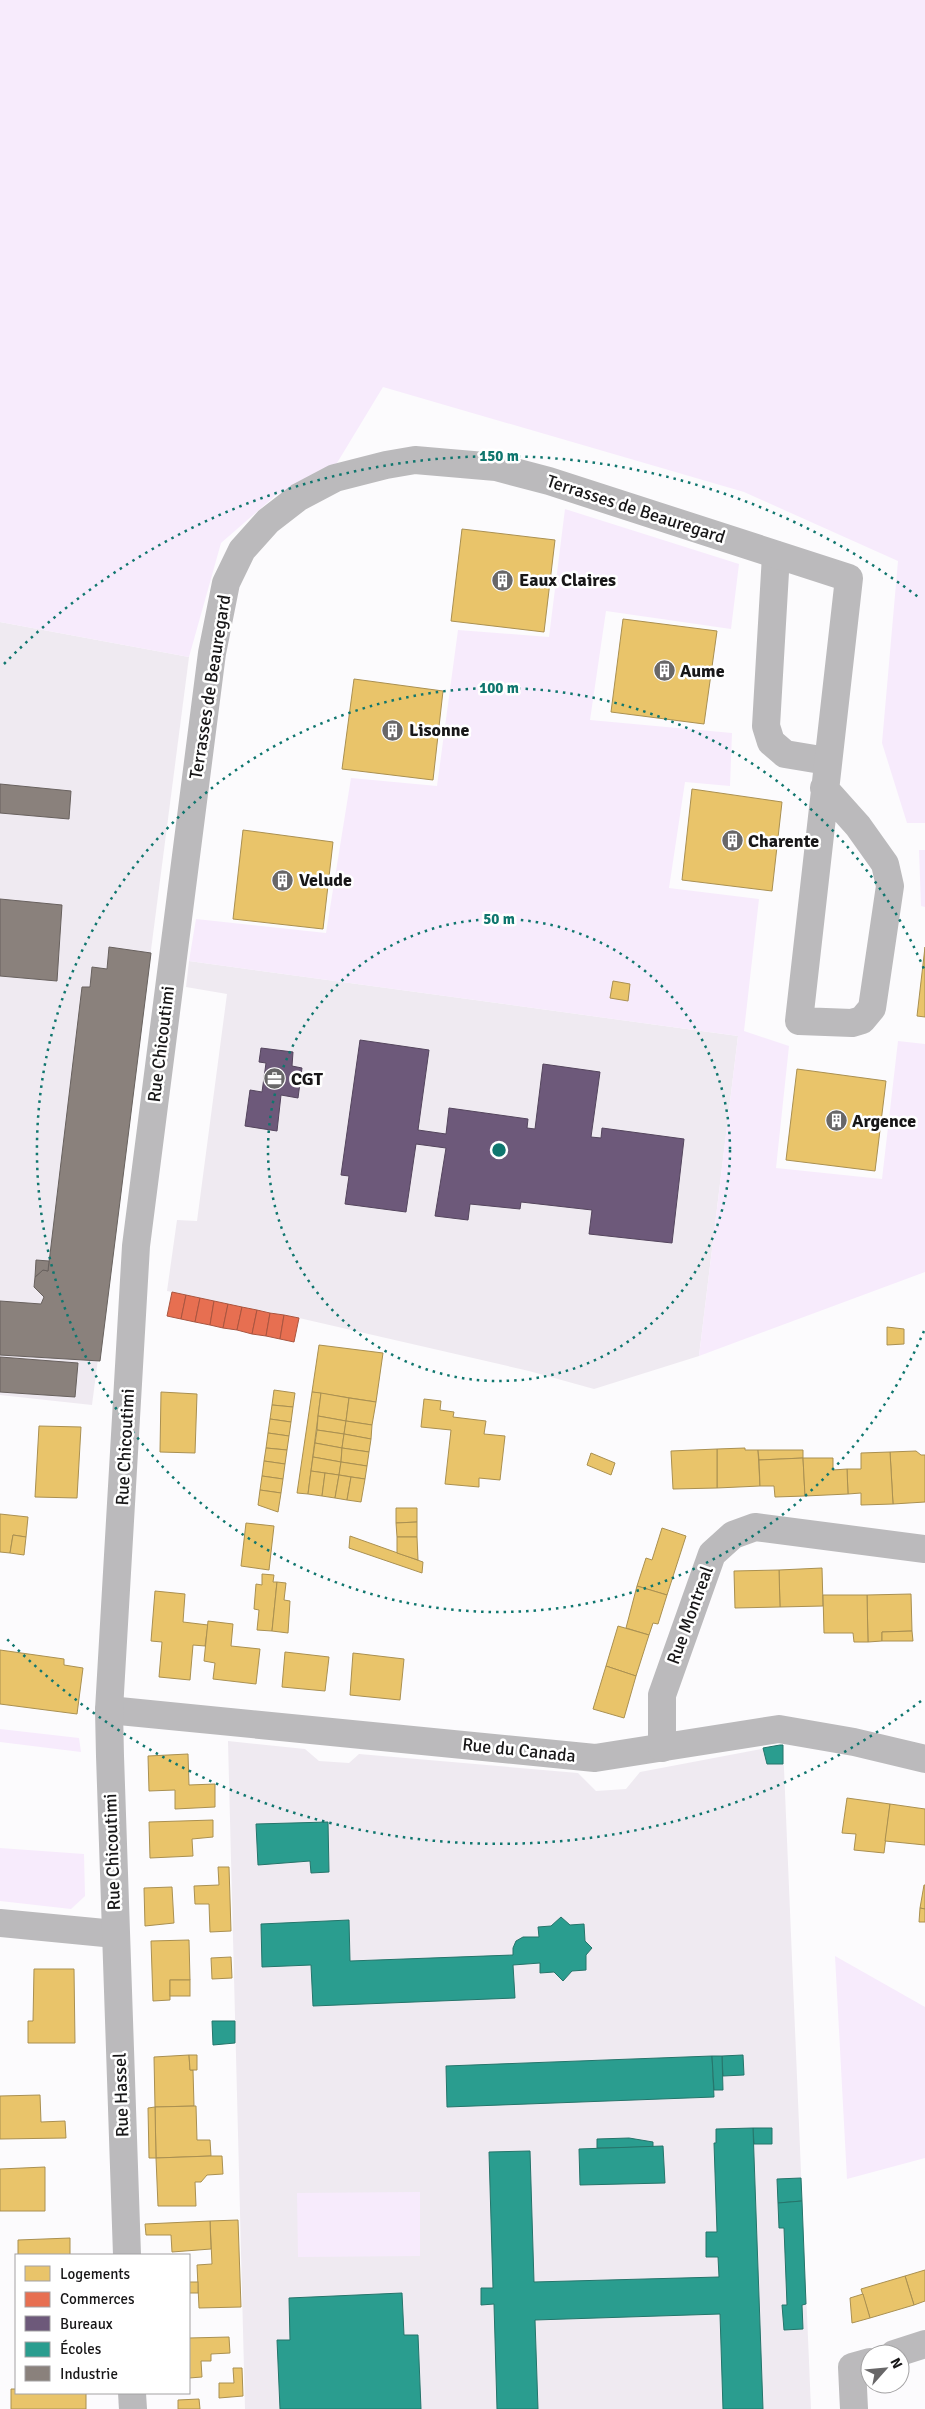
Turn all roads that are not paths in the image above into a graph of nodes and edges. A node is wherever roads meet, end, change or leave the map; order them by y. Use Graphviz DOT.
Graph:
graph roads {
  1 [pos="776,555"];
  2 [pos="827,761"];
  3 [pos="824,788"];
  4 [pos="171,963"];
  5 [pos="925,1549"];
  6 [pos="109,1710"];
  7 [pos="662,1748"];
  8 [pos="925,1759"];
  9 [pos="0,1923"];
  10 [pos="115,1934"];
  11 [pos="127,2254"];
  12 [pos="925,2344"];
  13 [pos="910,2349"];
  14 [pos="860,2365"];
  15 [pos="132,2394"];
  16 [pos="133,2409"];
  17 [pos="854,2409"];
  1 -- 2 [label="street"];
  1 -- 2 [label="street, Terrasses de Beauregard"];
  1 -- 4 [label="street, Terrasses de Beauregard"];
  2 -- 3 [label="street, Terrasses de Beauregard"];
  3 -- 3 [label="street, Terrasses de Beauregard"];
  4 -- 6 [label="street, Rue Chicoutimi"];
  5 -- 7 [label="street, Rue Montreal"];
  6 -- 7 [label="street, Rue du Canada"];
  6 -- 10 [label="street, Rue Chicoutimi"];
  7 -- 8 [label="street, Rue du Canada"];
  9 -- 10 [label="street"];
  10 -- 11 [label="street, Rue Hassel"];
  12 -- 13 [label="street"];
  14 -- 17 [label="street"];
  15 -- 16 [label="street"];
}
